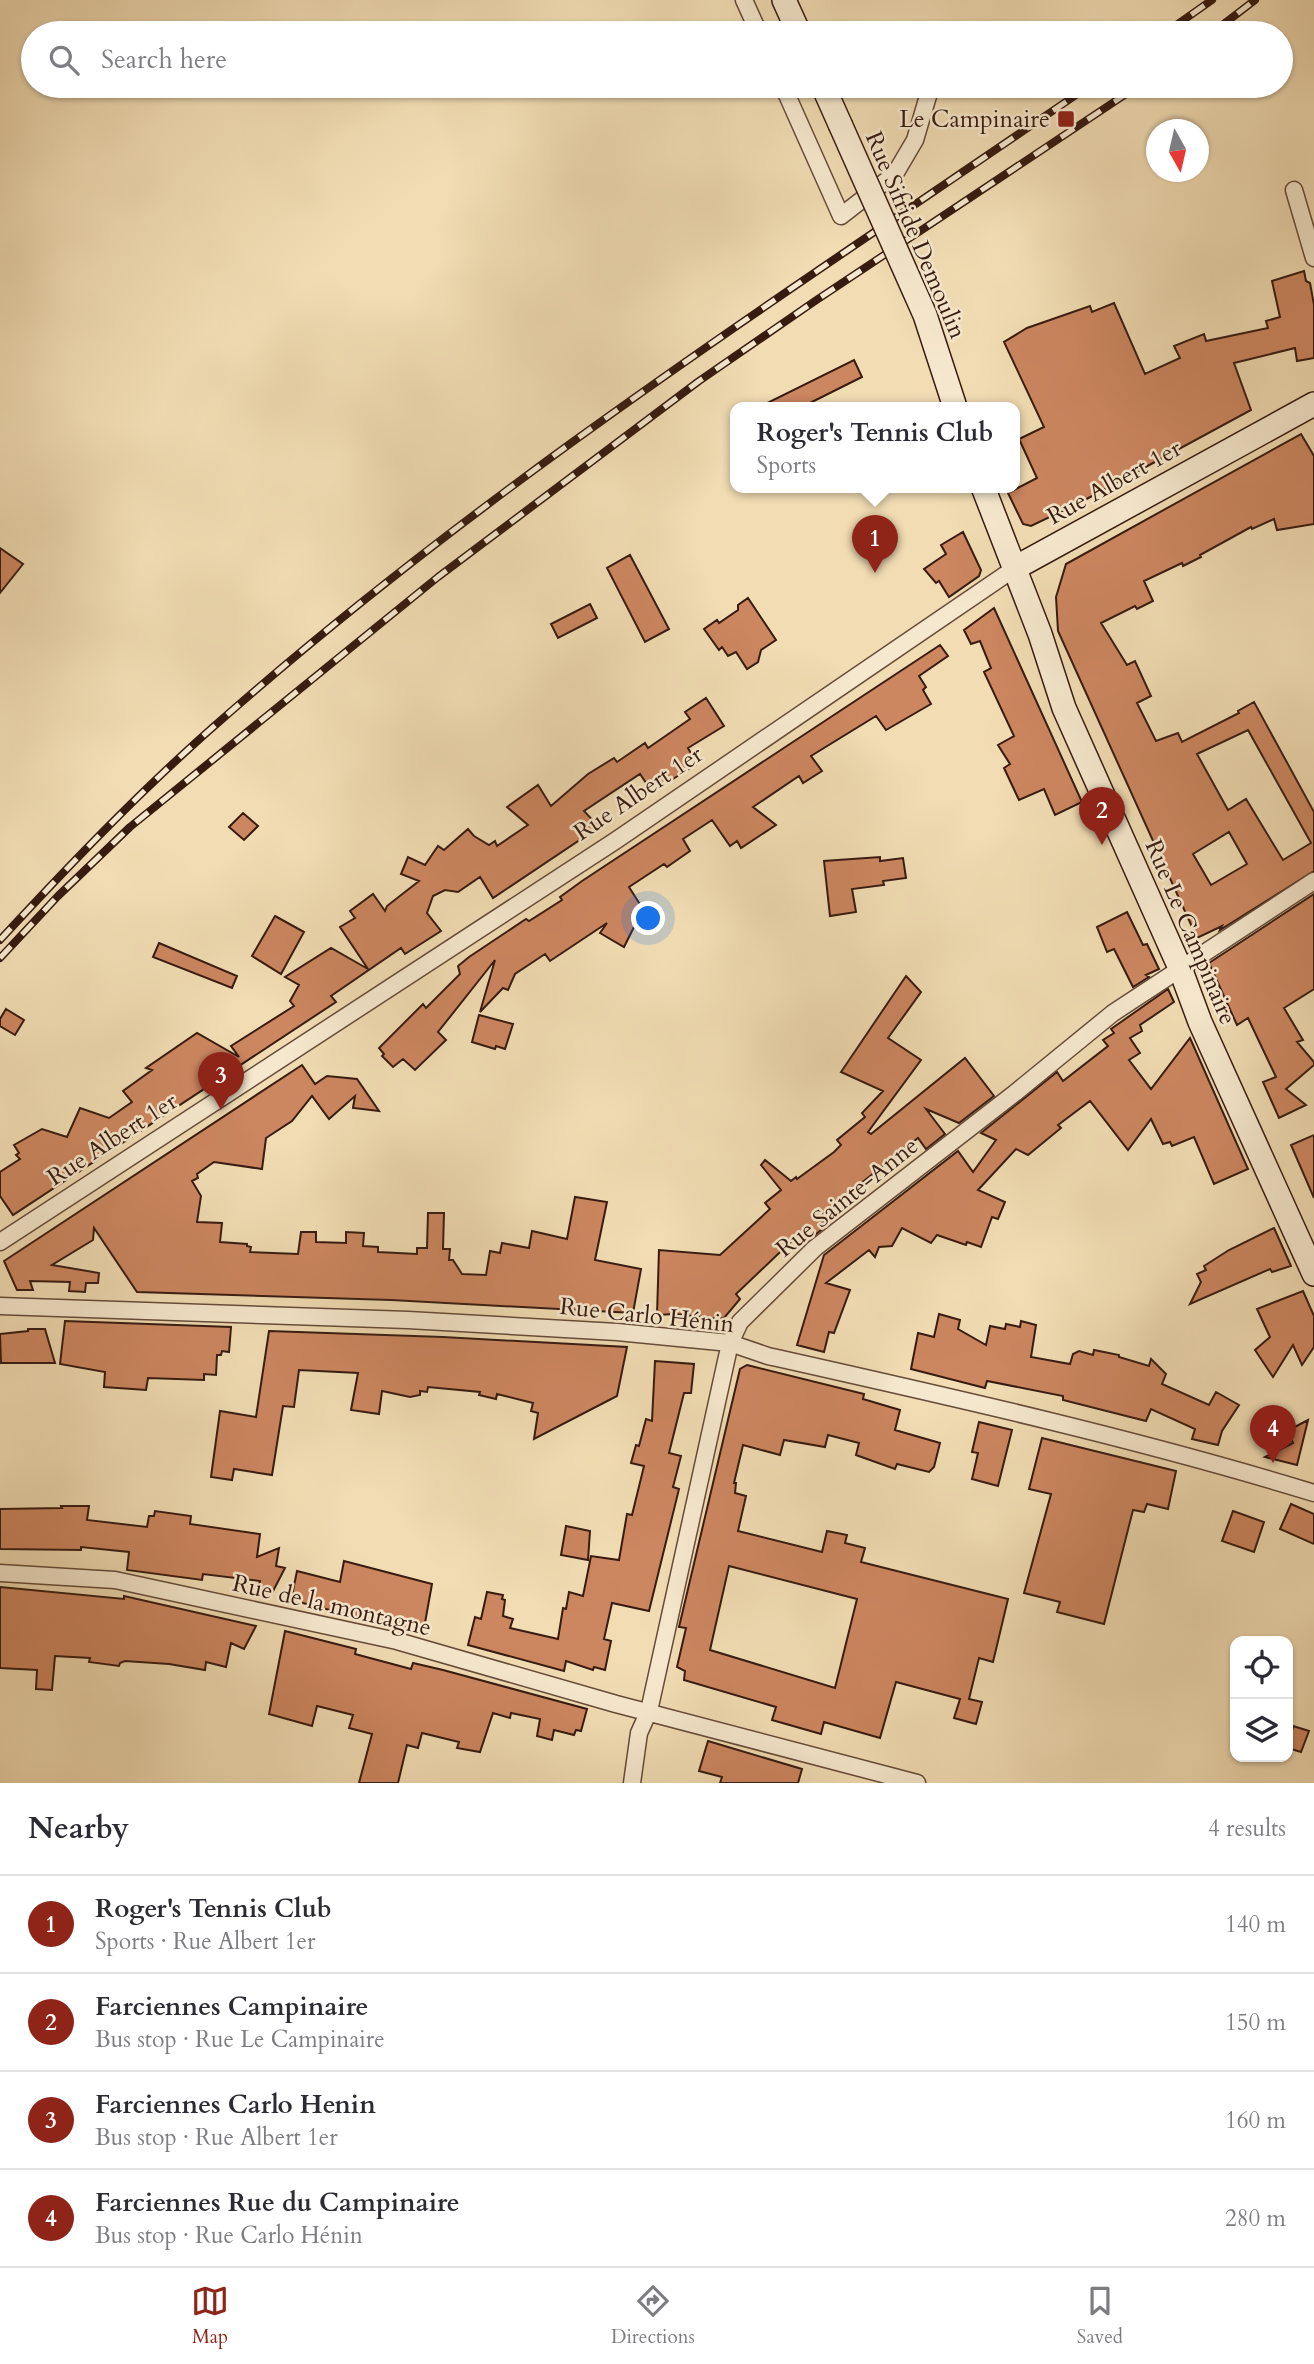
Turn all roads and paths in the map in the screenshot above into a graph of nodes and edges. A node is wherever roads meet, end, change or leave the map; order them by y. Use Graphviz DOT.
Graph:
graph roads {
  1 [pos="744,0"];
  2 [pos="784,0"];
  3 [pos="754,21"];
  4 [pos="794,21"];
  5 [pos="788,98"];
  6 [pos="828,98"];
  7 [pos="927,98"];
  8 [pos="1294,190"];
  9 [pos="1314,258"];
  10 [pos="953,402"];
  11 [pos="1314,404"];
  12 [pos="986,493"];
  13 [pos="1016,568"];
  14 [pos="1314,881"];
  15 [pos="1180,968"];
  16 [pos="0,1242"];
  17 [pos="1314,1274"];
  18 [pos="0,1306"];
  19 [pos="730,1343"];
  20 [pos="1314,1493"];
  21 [pos="0,1573"];
  22 [pos="649,1711"];
  23 [pos="632,1783"];
  24 [pos="917,1783"];
  1 -- 3 [label="street"];
  2 -- 4 [label="main road"];
  5 -- 7 [label="street"];
  6 -- 10 [label="main road, Rue Sifride Demoulin, bridge"];
  8 -- 9 [label="street"];
  11 -- 13 [label="main road, Rue Albert 1er"];
  12 -- 13 [label="main road"];
  13 -- 15 [label="main road, Rue Le Campinaire"];
  13 -- 16 [label="street, Rue Albert 1er"];
  14 -- 15 [label="street, Rue Sainte-Anne"];
  15 -- 17 [label="main road, Rue Le Campinaire"];
  15 -- 19 [label="street, Rue Sainte-Anne"];
  18 -- 19 [label="street, Rue Carlo Hénin"];
  19 -- 20 [label="street, Rue Carlo Hénin"];
  19 -- 22 [label="street, Rue Sainte-Anne"];
  21 -- 22 [label="street, Rue de la montagne"];
  22 -- 23 [label="street, Rue Sainte-Anne"];
  22 -- 24 [label="street, Rue de la montagne"];
}
